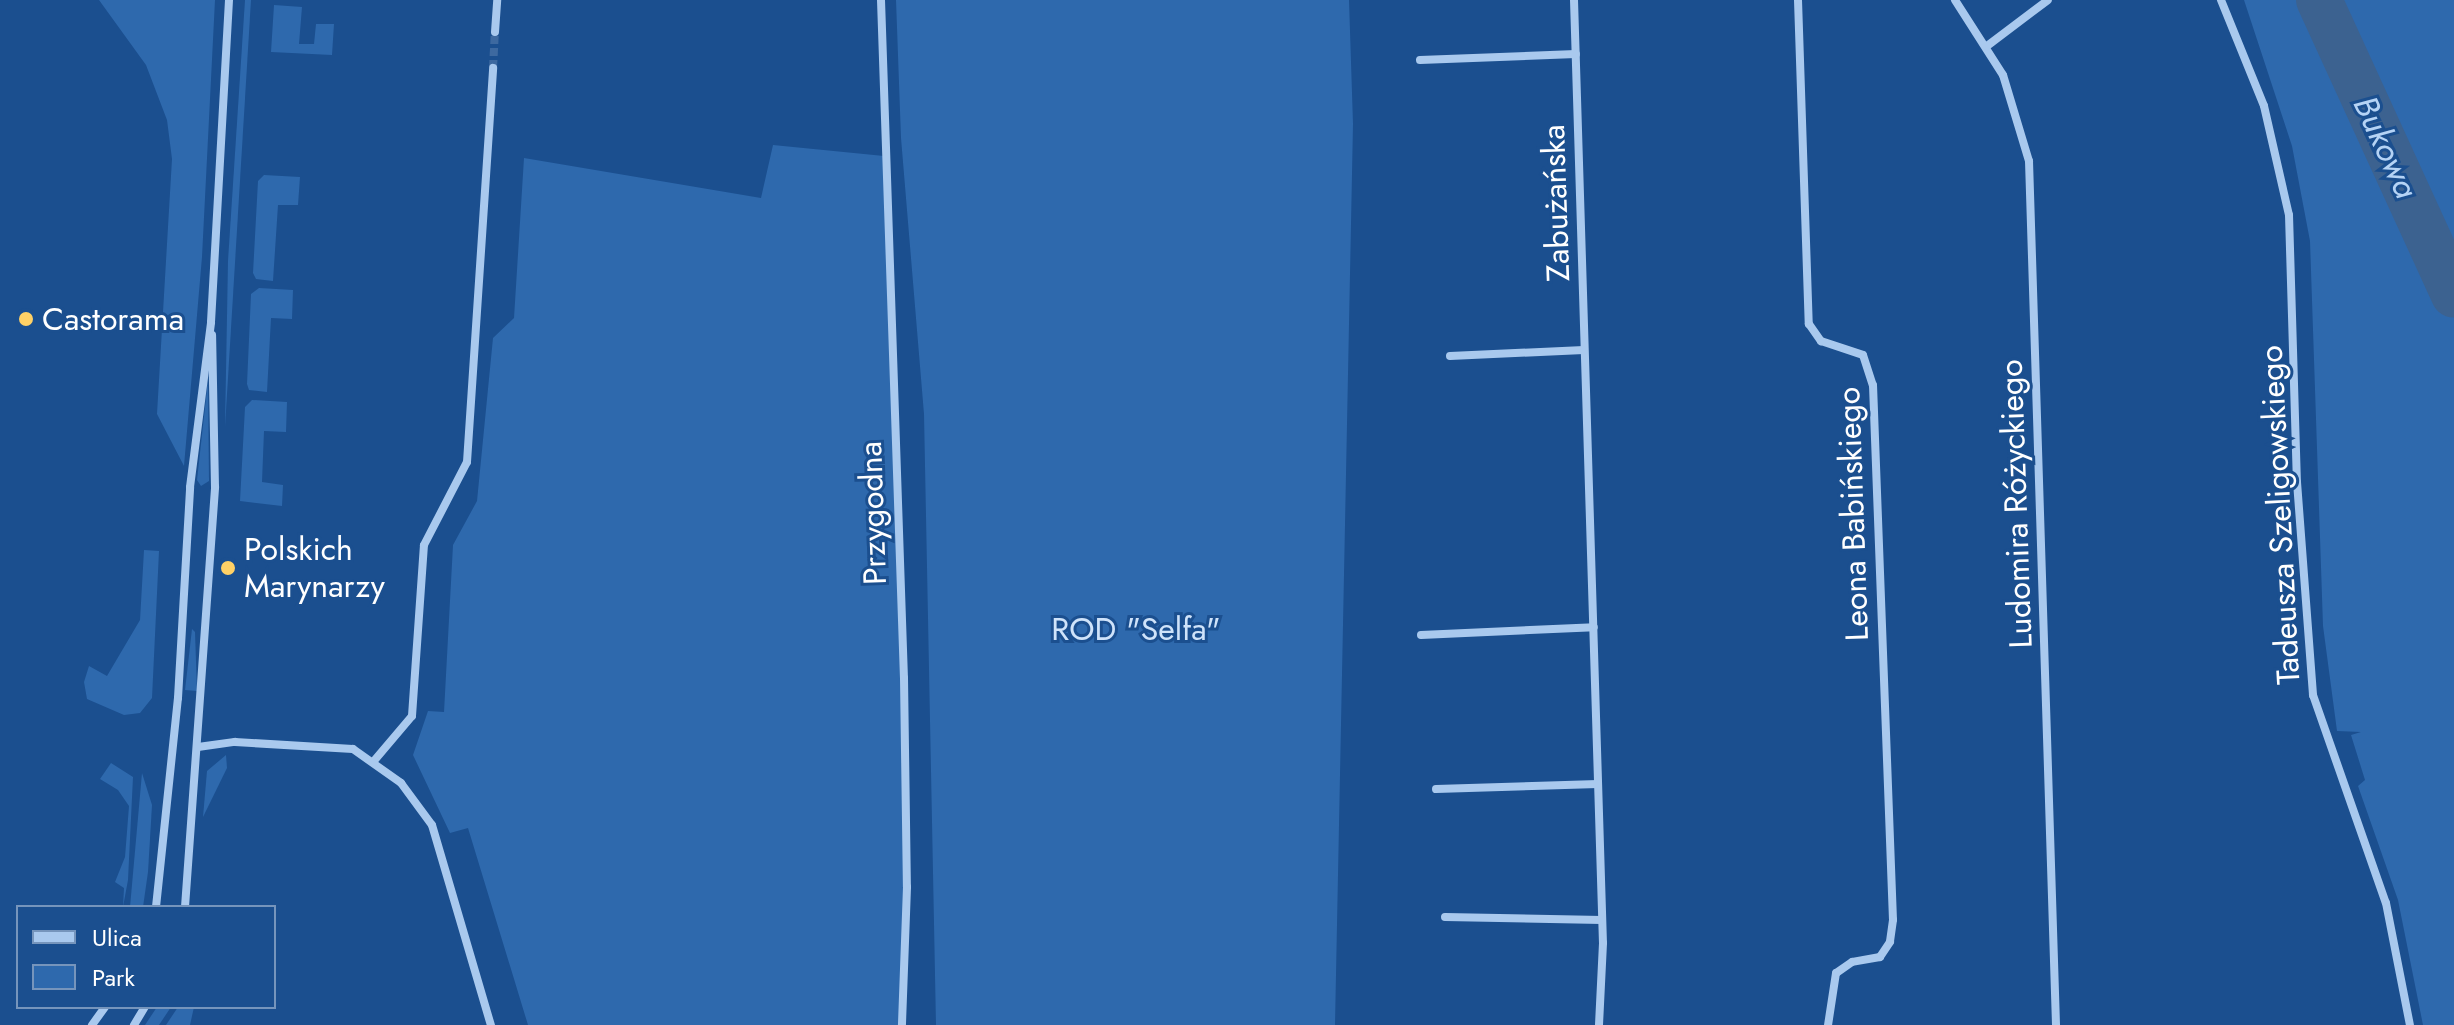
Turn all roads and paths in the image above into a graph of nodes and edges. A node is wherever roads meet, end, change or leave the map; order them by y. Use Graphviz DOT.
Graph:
graph roads {
  1 [pos="229,0"];
  2 [pos="497,0"];
  3 [pos="881,0"];
  4 [pos="1574,0"];
  5 [pos="1798,0"];
  6 [pos="1955,0"];
  7 [pos="2048,0"];
  8 [pos="2221,0"];
  9 [pos="495,32"];
  10 [pos="1987,46"];
  11 [pos="1576,54"];
  12 [pos="1420,60"];
  13 [pos="493,68"];
  14 [pos="211,322"];
  15 [pos="1584,350"];
  16 [pos="1450,356"];
  17 [pos="1594,627"];
  18 [pos="1421,635"];
  19 [pos="198,747"];
  20 [pos="373,762"];
  21 [pos="1598,784"];
  22 [pos="1436,789"];
  23 [pos="156,905"];
  24 [pos="185,905"];
  25 [pos="1445,917"];
  26 [pos="1602,920"];
  27 [pos="491,1025"];
  28 [pos="902,1025"];
  29 [pos="1599,1025"];
  30 [pos="1828,1025"];
  31 [pos="2056,1025"];
  32 [pos="2410,1025"];
  1 -- 14 [label="street"];
  2 -- 9 [label="street"];
  3 -- 28 [label="street, Przygodna"];
  4 -- 11 [label="street, Zabużańska"];
  5 -- 30 [label="street, Leona Babińskiego"];
  6 -- 10 [label="street, Ludomira Różyckiego"];
  7 -- 10 [label="street"];
  8 -- 32 [label="street, Tadeusza Szeligowskiego"];
  10 -- 31 [label="street, Ludomira Różyckiego"];
  11 -- 12 [label="street"];
  11 -- 15 [label="street, Zabużańska"];
  13 -- 20 [label="street"];
  14 -- 19 [label="street"];
  14 -- 23 [label="street"];
  15 -- 16 [label="street"];
  15 -- 17 [label="street, Zabużańska"];
  17 -- 18 [label="street"];
  17 -- 21 [label="street, Zabużańska"];
  19 -- 20 [label="street"];
  19 -- 24 [label="street"];
  20 -- 27 [label="street"];
  21 -- 22 [label="street"];
  21 -- 26 [label="street, Zabużańska"];
  25 -- 26 [label="street"];
  26 -- 29 [label="street, Zabużańska"];
}
